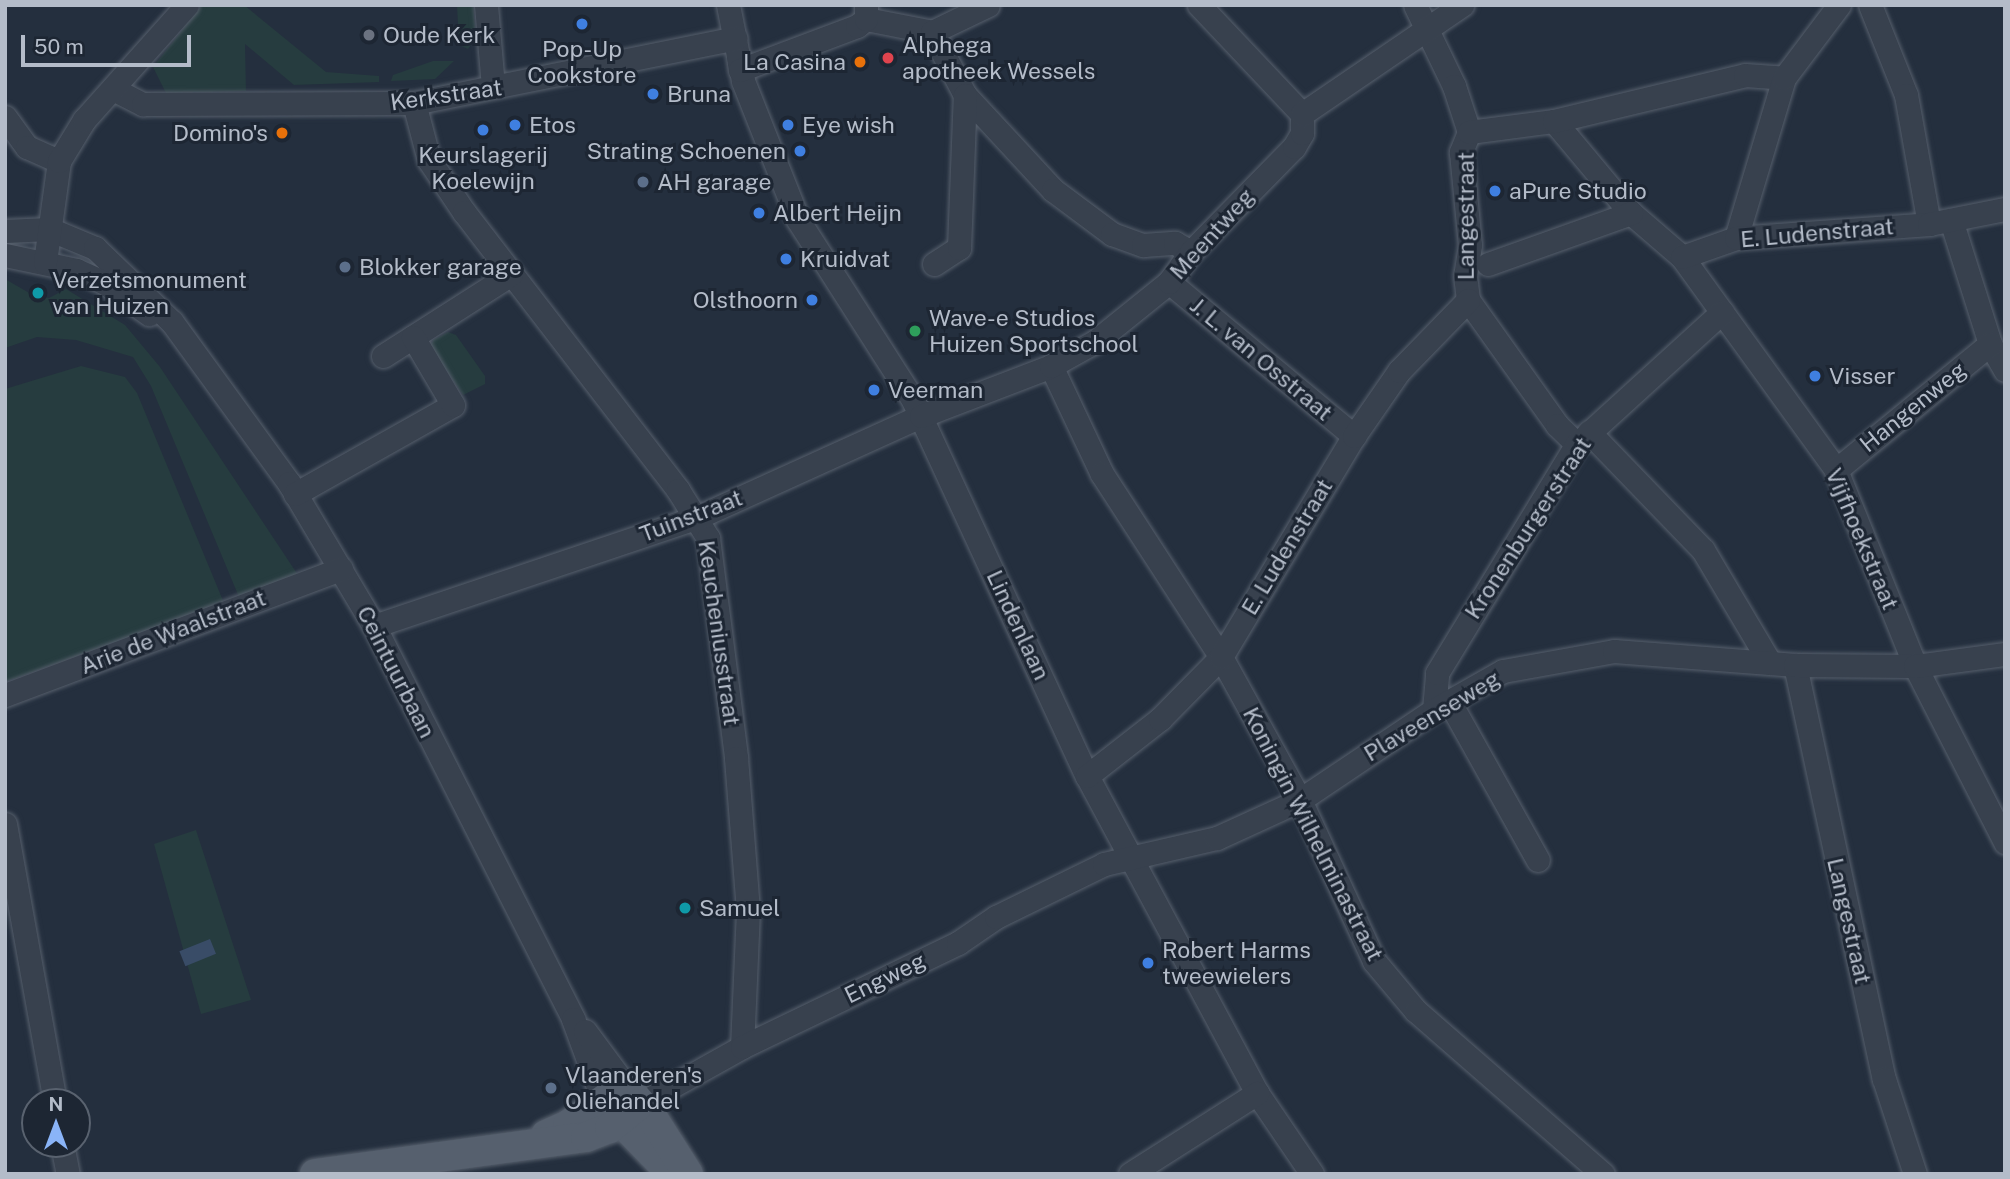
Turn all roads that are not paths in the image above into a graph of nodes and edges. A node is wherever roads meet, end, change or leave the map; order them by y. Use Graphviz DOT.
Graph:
graph roads {
  1 [pos="187,5"];
  2 [pos="486,5"];
  3 [pos="728,5"];
  4 [pos="988,5"];
  5 [pos="1199,5"];
  6 [pos="1415,5"];
  7 [pos="1462,5"];
  8 [pos="1839,5"];
  9 [pos="1870,5"];
  10 [pos="866,12"];
  11 [pos="932,32"];
  12 [pos="1425,33"];
  13 [pos="735,38"];
  14 [pos="740,70"];
  15 [pos="1784,78"];
  16 [pos="493,87"];
  17 [pos="113,89"];
  18 [pos="965,95"];
  19 [pos="414,103"];
  20 [pos="1302,114"];
  21 [pos="5,117"];
  22 [pos="1554,121"];
  23 [pos="1469,132"];
  24 [pos="59,162"];
  25 [pos="2005,209"];
  26 [pos="1631,213"];
  27 [pos="1940,222"];
  28 [pos="49,229"];
  29 [pos="5,231"];
  30 [pos="1737,238"];
  31 [pos="1191,253"];
  32 [pos="5,255"];
  33 [pos="1682,257"];
  34 [pos="45,262"];
  35 [pos="934,264"];
  36 [pos="1488,264"];
  37 [pos="511,274"];
  38 [pos="1169,282"];
  39 [pos="1468,300"];
  40 [pos="1722,312"];
  41 [pos="413,337"];
  42 [pos="1990,344"];
  43 [pos="186,345"];
  44 [pos="383,356"];
  45 [pos="1051,366"];
  46 [pos="2005,370"];
  47 [pos="921,416"];
  48 [pos="1354,436"];
  49 [pos="1583,438"];
  50 [pos="1836,470"];
  51 [pos="295,494"];
  52 [pos="698,517"];
  53 [pos="341,569"];
  54 [pos="374,626"];
  55 [pos="2005,654"];
  56 [pos="1221,657"];
  57 [pos="1770,663"];
  58 [pos="1795,665"];
  59 [pos="1915,666"];
  60 [pos="5,695"];
  61 [pos="1441,706"];
  62 [pos="1087,776"];
  63 [pos="1300,800"];
  64 [pos="5,824"];
  65 [pos="2005,842"];
  66 [pos="1131,859"];
  67 [pos="1538,860"];
  68 [pos="743,1047"];
  69 [pos="52,1088"];
  70 [pos="1257,1093"];
  71 [pos="622,1102"];
  72 [pos="315,1174"];
  73 [pos="672,1174"];
  74 [pos="688,1174"];
  75 [pos="1130,1174"];
  76 [pos="1312,1174"];
  77 [pos="1603,1174"];
  78 [pos="1915,1174"];
  1 -- 17 [label="street"];
  2 -- 16 [label="street"];
  3 -- 13 [label="street, Lindenlaan"];
  4 -- 11 [label="street"];
  5 -- 20 [label="street"];
  6 -- 12 [label="street, Langestraat"];
  7 -- 12 [label="street"];
  8 -- 15 [label="street"];
  9 -- 27 [label="street"];
  10 -- 11 [label="street"];
  10 -- 14 [label="street"];
  11 -- 18 [label="street"];
  12 -- 20 [label="street"];
  12 -- 23 [label="street, Langestraat"];
  13 -- 14 [label="street, Lindenlaan"];
  13 -- 16 [label="street, Kerkstraat"];
  14 -- 47 [label="street, Lindenlaan"];
  15 -- 22 [label="street"];
  15 -- 30 [label="street"];
  16 -- 19 [label="street, Kerkstraat"];
  17 -- 19 [label="street, Kerkstraat"];
  17 -- 24 [label="street"];
  18 -- 31 [label="street"];
  18 -- 35 [label="street"];
  19 -- 37 [label="street, Keucheniusstraat"];
  20 -- 31 [label="street, Meentweg"];
  21 -- 24 [label="street"];
  22 -- 23 [label="street"];
  22 -- 26 [label="street"];
  23 -- 39 [label="street, Langestraat"];
  24 -- 28 [label="street"];
  25 -- 27 [label="street, E. Ludenstraat"];
  26 -- 33 [label="street"];
  26 -- 36 [label="street"];
  27 -- 30 [label="street, E. Ludenstraat"];
  27 -- 42 [label="street"];
  28 -- 29 [label="street"];
  28 -- 34 [label="street"];
  28 -- 43 [label="street, Ceintuurbaan"];
  30 -- 33 [label="street, E. Ludenstraat"];
  31 -- 38 [label="street, Meentweg"];
  32 -- 34 [label="street, Ceintuurbaan"];
  33 -- 40 [label="street, Vijfhoekstraat"];
  34 -- 43 [label="street, Ceintuurbaan"];
  37 -- 41 [label="street"];
  37 -- 52 [label="street, Keucheniusstraat"];
  38 -- 45 [label="street, Meentweg"];
  38 -- 48 [label="street, J. L. van Osstraat"];
  39 -- 48 [label="street, E. Ludenstraat"];
  39 -- 49 [label="street, Langestraat"];
  40 -- 49 [label="street, Kronenburgerstraat"];
  40 -- 50 [label="street, Vijfhoekstraat"];
  41 -- 44 [label="street"];
  41 -- 51 [label="street"];
  42 -- 46 [label="street"];
  42 -- 50 [label="street, Hangenweg"];
  43 -- 51 [label="street, Ceintuurbaan"];
  45 -- 47 [label="street, Meentweg"];
  45 -- 56 [label="street, Koningin Wilhelminastraat"];
  47 -- 52 [label="street, Tuinstraat"];
  47 -- 62 [label="street, Lindenlaan"];
  48 -- 56 [label="street, E. Ludenstraat"];
  49 -- 57 [label="street, Langestraat"];
  49 -- 61 [label="street, Kronenburgerstraat"];
  50 -- 59 [label="street, Vijfhoekstraat"];
  51 -- 53 [label="street, Ceintuurbaan"];
  52 -- 54 [label="street, Tuinstraat"];
  52 -- 68 [label="street, Keucheniusstraat"];
  53 -- 54 [label="street, Ceintuurbaan"];
  53 -- 60 [label="street, Arie de Waalstraat"];
  54 -- 71 [label="street, Ceintuurbaan"];
  55 -- 59 [label="street, Plaveenseweg"];
  56 -- 62 [label="street, E. Ludenstraat"];
  56 -- 63 [label="street, Koningin Wilhelminastraat"];
  57 -- 58 [label="street, Plaveenseweg"];
  57 -- 61 [label="street, Plaveenseweg"];
  58 -- 59 [label="street, Plaveenseweg"];
  58 -- 78 [label="street, Langestraat"];
  59 -- 65 [label="street, Vijfhoekstraat"];
  61 -- 63 [label="street, Plaveenseweg"];
  61 -- 67 [label="street"];
  62 -- 66 [label="street, Lindenlaan"];
  63 -- 66 [label="street, Plaveenseweg"];
  63 -- 77 [label="street, Koningin Wilhelminastraat"];
  64 -- 69 [label="street"];
  66 -- 68 [label="street, Engweg"];
  66 -- 70 [label="street, Lindenlaan"];
  68 -- 71 [label="street, Engweg"];
  70 -- 75 [label="street"];
  70 -- 76 [label="street, Lindenlaan"];
  71 -- 72 [label="main road"];
  71 -- 73 [label="main road, Ceintuurbaan"];
  71 -- 74 [label="main road, Ceintuurbaan"];
}
